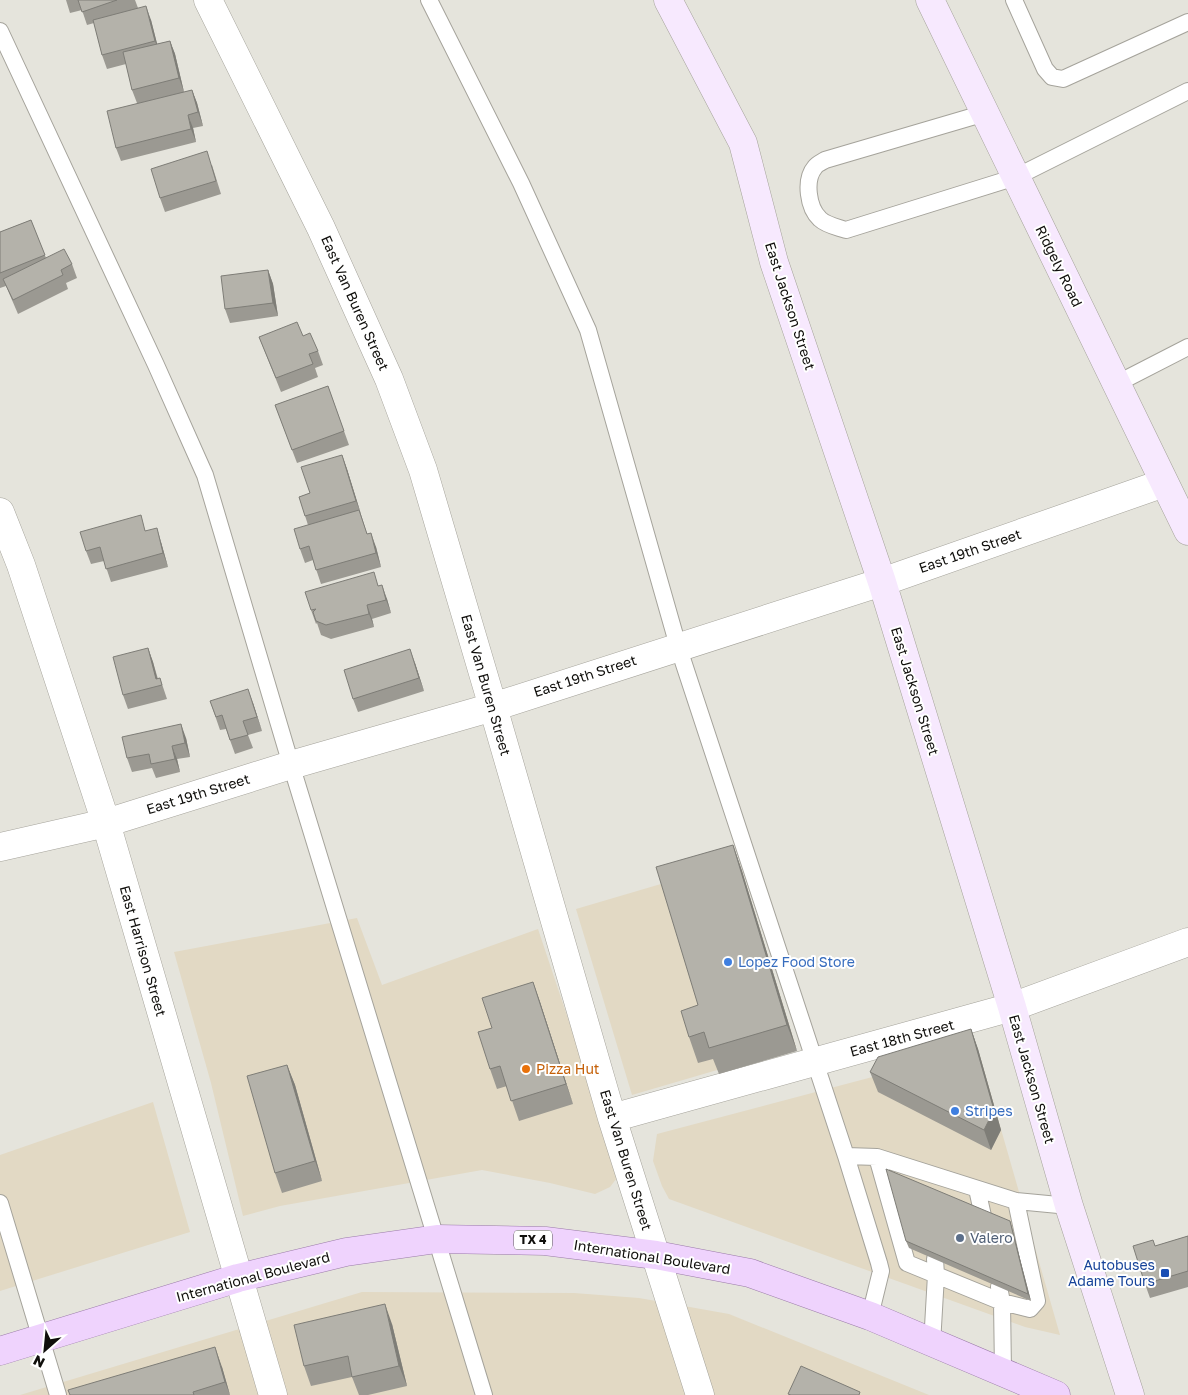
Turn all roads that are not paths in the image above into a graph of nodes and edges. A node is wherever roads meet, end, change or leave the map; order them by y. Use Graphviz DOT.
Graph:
graph roads {
  1 [pos="208,0"];
  2 [pos="429,0"];
  3 [pos="668,0"];
  4 [pos="930,0"];
  5 [pos="1014,0"];
  6 [pos="1188,22"];
  7 [pos="0,31"];
  8 [pos="1188,91"];
  9 [pos="985,113"];
  10 [pos="1016,177"];
  11 [pos="1188,347"];
  12 [pos="1116,384"];
  13 [pos="1164,483"];
  14 [pos="0,512"];
  15 [pos="1188,531"];
  16 [pos="882,582"];
  17 [pos="678,646"];
  18 [pos="493,707"];
  19 [pos="291,765"];
  20 [pos="106,823"];
  21 [pos="0,847"];
  22 [pos="1188,942"];
  23 [pos="1012,1007"];
  24 [pos="814,1062"];
  25 [pos="612,1118"];
  26 [pos="846,1156"];
  27 [pos="877,1157"];
  28 [pos="923,1172"];
  29 [pos="977,1189"];
  30 [pos="928,1192"];
  31 [pos="1016,1201"];
  32 [pos="0,1203"];
  33 [pos="1069,1206"];
  34 [pos="983,1216"];
  35 [pos="437,1239"];
  36 [pos="656,1255"];
  37 [pos="936,1267"];
  38 [pos="238,1278"];
  39 [pos="1001,1294"];
  40 [pos="870,1316"];
  41 [pos="41,1339"];
  42 [pos="932,1344"];
  43 [pos="0,1351"];
  44 [pos="1003,1372"];
  45 [pos="58,1395"];
  46 [pos="273,1395"];
  47 [pos="484,1395"];
  48 [pos="700,1395"];
  49 [pos="1056,1395"];
  50 [pos="1130,1395"];
  1 -- 18 [label="street, East Van Buren Street"];
  2 -- 17 [label="lane"];
  3 -- 16 [label="main road, East Jackson Street"];
  4 -- 9 [label="main road, Ridgely Road"];
  5 -- 6 [label="lane"];
  7 -- 19 [label="lane"];
  8 -- 10 [label="lane"];
  9 -- 10 [label="main road, Ridgely Road"];
  9 -- 10 [label="lane"];
  10 -- 12 [label="main road, Ridgely Road"];
  11 -- 12 [label="lane"];
  12 -- 13 [label="main road, Ridgely Road"];
  13 -- 15 [label="main road, Ridgely Road"];
  13 -- 16 [label="street, East 19th Street"];
  14 -- 20 [label="street, East Harrison Street"];
  16 -- 17 [label="street, East 19th Street"];
  16 -- 23 [label="main road, East Jackson Street"];
  17 -- 18 [label="street, East 19th Street"];
  17 -- 24 [label="lane"];
  18 -- 19 [label="street, East 19th Street"];
  18 -- 25 [label="street, East Van Buren Street"];
  19 -- 20 [label="street, East 19th Street"];
  19 -- 35 [label="lane"];
  20 -- 21 [label="street, East 19th Street"];
  20 -- 38 [label="street, East Harrison Street"];
  22 -- 23 [label="street, East 18th Street"];
  23 -- 24 [label="street, East 18th Street"];
  23 -- 33 [label="main road, East Jackson Street"];
  24 -- 25 [label="street, East 18th Street"];
  24 -- 26 [label="lane"];
  25 -- 36 [label="street, East Van Buren Street"];
  26 -- 27 [label="lane"];
  26 -- 40 [label="lane"];
  27 -- 28 [label="lane"];
  27 -- 37 [label="lane"];
  28 -- 29 [label="lane"];
  28 -- 30 [label="lane"];
  29 -- 31 [label="lane"];
  29 -- 34 [label="lane"];
  31 -- 33 [label="lane"];
  31 -- 39 [label="lane"];
  32 -- 41 [label="lane"];
  33 -- 50 [label="main road, East Jackson Street"];
  35 -- 36 [label="main road, International Boulevard / TX 4"];
  35 -- 38 [label="main road, International Boulevard / TX 4"];
  35 -- 47 [label="lane"];
  36 -- 40 [label="main road, International Boulevard / TX 4"];
  36 -- 48 [label="street, East Van Buren Street"];
  37 -- 39 [label="lane"];
  37 -- 42 [label="lane"];
  38 -- 41 [label="main road, International Boulevard / TX 4"];
  38 -- 46 [label="street, East Harrison Street"];
  39 -- 44 [label="lane"];
  40 -- 42 [label="main road, International Boulevard / TX 4"];
  41 -- 43 [label="main road, International Boulevard / TX 4"];
  41 -- 45 [label="lane"];
  42 -- 44 [label="main road, International Boulevard / TX 4"];
  44 -- 49 [label="main road, International Boulevard / TX 4"];
}
